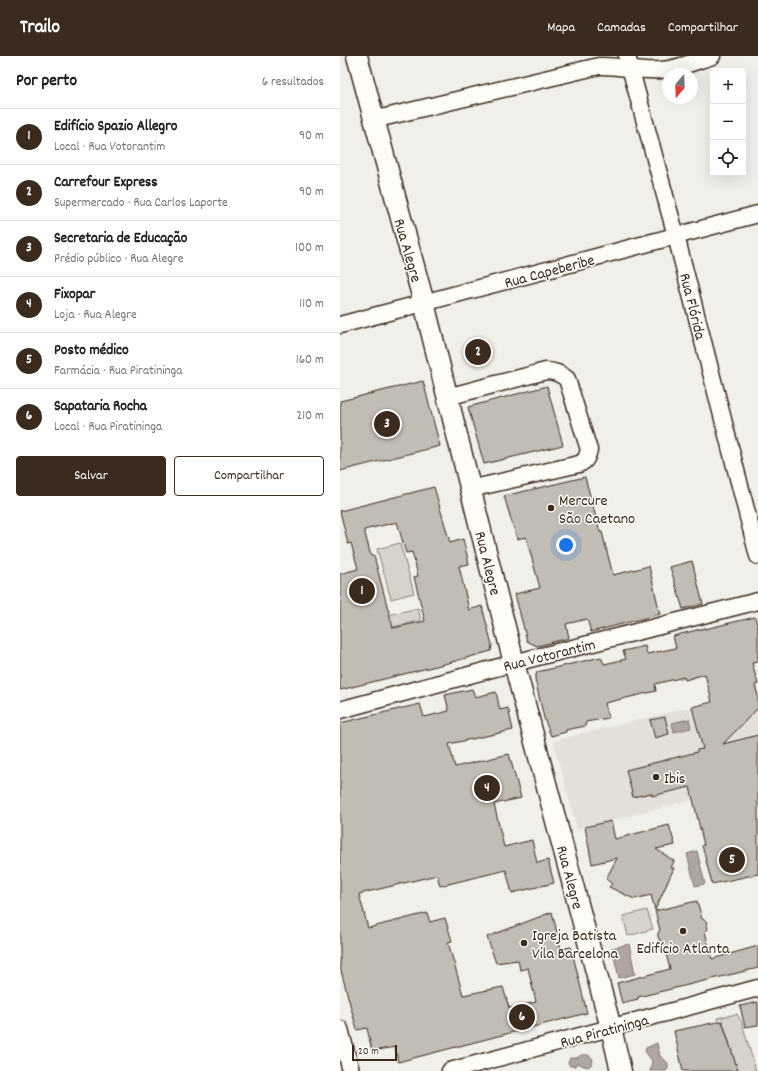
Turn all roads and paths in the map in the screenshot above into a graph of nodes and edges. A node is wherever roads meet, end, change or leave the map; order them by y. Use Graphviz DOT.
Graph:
graph roads {
  1 [pos="357,56"];
  2 [pos="712,56"];
  3 [pos="629,62"];
  4 [pos="374,120"];
  5 [pos="758,214"];
  6 [pos="676,236"];
  7 [pos="424,303"];
  8 [pos="340,325"];
  9 [pos="447,396"];
  10 [pos="470,489"];
  11 [pos="758,556"];
  12 [pos="758,601"];
  13 [pos="514,663"];
  14 [pos="340,710"];
  15 [pos="758,988"];
  16 [pos="611,1028"];
  17 [pos="340,1029"];
  18 [pos="352,1071"];
  19 [pos="450,1071"];
  20 [pos="622,1071"];
  1 -- 4 [label="main road, Rua Alegre"];
  2 -- 3 [label="street"];
  3 -- 4 [label="street"];
  3 -- 6 [label="street, Rua Flórida"];
  4 -- 7 [label="main road, Rua Alegre"];
  5 -- 6 [label="street, Rua Capeberibe"];
  6 -- 7 [label="street, Rua Capeberibe"];
  6 -- 11 [label="street, Rua Flórida"];
  7 -- 8 [label="street, Rua Capeberibe"];
  7 -- 9 [label="main road, Rua Alegre"];
  9 -- 10 [label="main road, Rua Alegre"];
  9 -- 10 [label="street"];
  10 -- 13 [label="main road, Rua Alegre"];
  12 -- 13 [label="street, Rua Votorantim"];
  13 -- 14 [label="street, Rua Votorantim"];
  13 -- 16 [label="main road, Rua Alegre"];
  15 -- 16 [label="street, Rua Piratininga"];
  16 -- 19 [label="street, Rua Piratininga"];
  16 -- 20 [label="main road, Rua Alegre"];
  17 -- 18 [label="street"];
}
